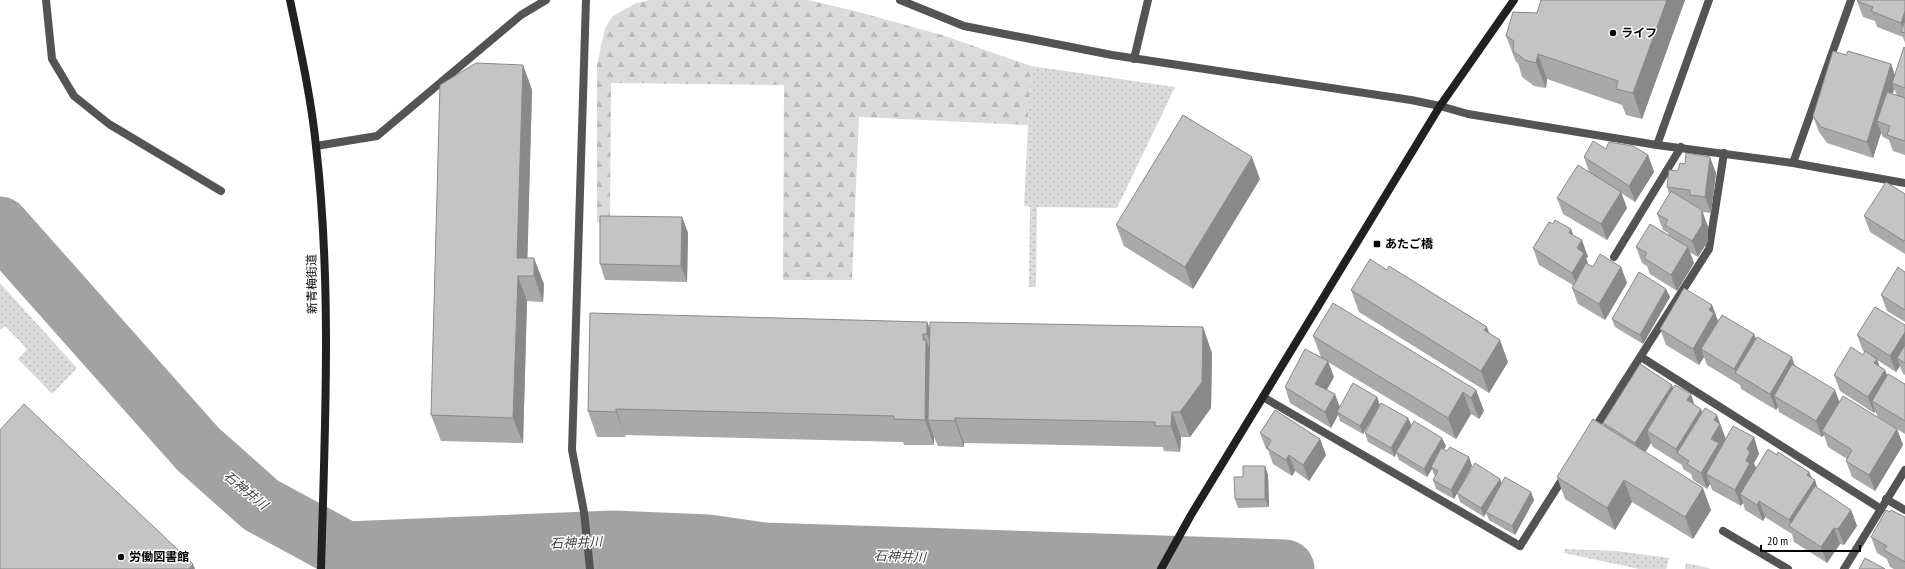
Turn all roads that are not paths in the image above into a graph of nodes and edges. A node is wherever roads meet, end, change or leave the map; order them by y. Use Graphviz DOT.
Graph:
graph roads {
  1 [pos="46,0"];
  2 [pos="290,0"];
  3 [pos="546,0"];
  4 [pos="586,0"];
  5 [pos="900,0"];
  6 [pos="1148,0"];
  7 [pos="1514,0"];
  8 [pos="1709,0"];
  9 [pos="1851,0"];
  10 [pos="1134,59"];
  11 [pos="1440,106"];
  12 [pos="1657,145"];
  13 [pos="316,146"];
  14 [pos="1681,147"];
  15 [pos="1724,153"];
  16 [pos="1793,163"];
  17 [pos="1905,183"];
  18 [pos="221,191"];
  19 [pos="1614,257"];
  20 [pos="1640,357"];
  21 [pos="1263,397"];
  22 [pos="1590,436"];
  23 [pos="1569,468"];
  24 [pos="1905,470"];
  25 [pos="1886,499"];
  26 [pos="1881,509"];
  27 [pos="1905,510"];
  28 [pos="1723,531"];
  29 [pos="590,566"];
  30 [pos="321,569"];
  31 [pos="1161,569"];
  32 [pos="1788,569"];
  33 [pos="1844,569"];
  1 -- 18 [label="street"];
  2 -- 13 [label="street, 新青梅街道"];
  3 -- 13 [label="street"];
  4 -- 29 [label="street"];
  5 -- 10 [label="street"];
  6 -- 10 [label="street"];
  7 -- 11 [label="street"];
  8 -- 12 [label="street"];
  9 -- 16 [label="street"];
  10 -- 11 [label="street"];
  11 -- 12 [label="street"];
  11 -- 21 [label="street"];
  12 -- 14 [label="street"];
  13 -- 30 [label="street, 新青梅街道"];
  14 -- 15 [label="street"];
  14 -- 19 [label="street"];
  15 -- 16 [label="street"];
  15 -- 20 [label="street"];
  16 -- 17 [label="street"];
  20 -- 22 [label="street"];
  20 -- 26 [label="street"];
  21 -- 23 [label="street"];
  21 -- 31 [label="street"];
  24 -- 25 [label="street"];
  25 -- 26 [label="street"];
  25 -- 27 [label="street"];
  26 -- 33 [label="street"];
  28 -- 32 [label="street"];
}
